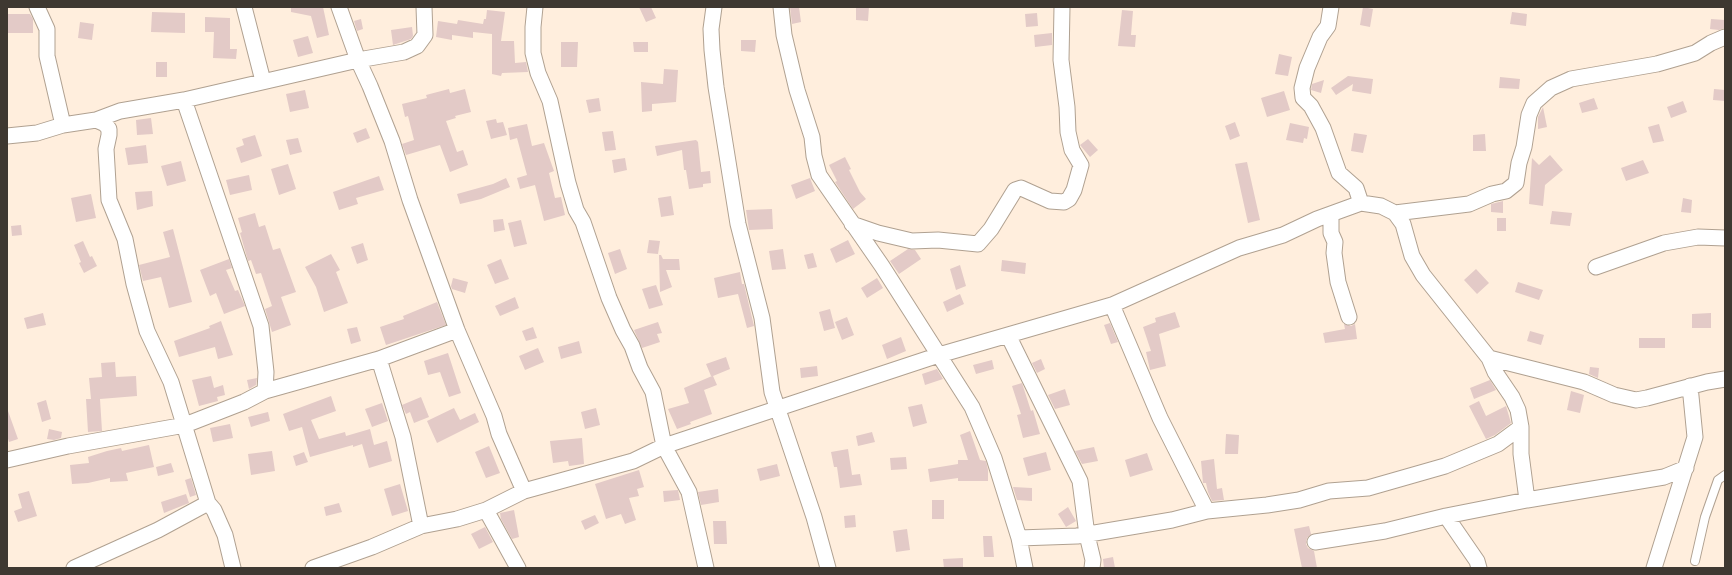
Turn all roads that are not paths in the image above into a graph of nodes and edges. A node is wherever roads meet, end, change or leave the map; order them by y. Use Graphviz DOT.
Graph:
graph roads {
  1 [pos="37,7"];
  2 [pos="244,7"];
  3 [pos="339,7"];
  4 [pos="424,7"];
  5 [pos="535,7"];
  6 [pos="714,7"];
  7 [pos="781,7"];
  8 [pos="1062,7"];
  9 [pos="1331,7"];
  10 [pos="1725,37"];
  11 [pos="358,60"];
  12 [pos="263,81"];
  13 [pos="184,100"];
  14 [pos="96,120"];
  15 [pos="63,125"];
  16 [pos="7,136"];
  17 [pos="1361,203"];
  18 [pos="1395,213"];
  19 [pos="1331,214"];
  20 [pos="852,224"];
  21 [pos="1725,238"];
  22 [pos="1596,267"];
  23 [pos="1112,305"];
  24 [pos="1349,317"];
  25 [pos="457,330"];
  26 [pos="1008,335"];
  27 [pos="939,354"];
  28 [pos="1489,358"];
  29 [pos="379,360"];
  30 [pos="1725,379"];
  31 [pos="1690,386"];
  32 [pos="265,391"];
  33 [pos="778,409"];
  34 [pos="185,424"];
  35 [pos="1521,427"];
  36 [pos="664,446"];
  37 [pos="7,460"];
  38 [pos="1686,468"];
  39 [pos="1725,475"];
  40 [pos="524,491"];
  41 [pos="1527,500"];
  42 [pos="208,503"];
  43 [pos="486,510"];
  44 [pos="1207,511"];
  45 [pos="1446,516"];
  46 [pos="421,526"];
  47 [pos="1087,535"];
  48 [pos="1018,538"];
  49 [pos="1315,542"];
  50 [pos="1695,561"];
  51 [pos="74,568"];
  52 [pos="233,568"];
  53 [pos="313,568"];
  54 [pos="518,568"];
  55 [pos="706,568"];
  56 [pos="828,568"];
  57 [pos="1025,568"];
  58 [pos="1092,568"];
  59 [pos="1479,568"];
  60 [pos="1654,568"];
  1 -- 15 [label="street"];
  2 -- 12 [label="street"];
  3 -- 11 [label="street"];
  4 -- 11 [label="street"];
  5 -- 36 [label="street"];
  6 -- 33 [label="street"];
  7 -- 20 [label="street"];
  8 -- 20 [label="street"];
  9 -- 17 [label="street"];
  10 -- 18 [label="street"];
  11 -- 12 [label="street"];
  11 -- 25 [label="street"];
  12 -- 13 [label="street"];
  13 -- 14 [label="street"];
  13 -- 32 [label="street"];
  14 -- 15 [label="street"];
  14 -- 34 [label="street"];
  15 -- 16 [label="street"];
  17 -- 18 [label="street"];
  17 -- 19 [label="street"];
  18 -- 28 [label="street"];
  19 -- 23 [label="street"];
  19 -- 24 [label="street"];
  20 -- 27 [label="street"];
  21 -- 22 [label="street"];
  23 -- 26 [label="street"];
  23 -- 44 [label="street"];
  25 -- 29 [label="street"];
  25 -- 40 [label="street"];
  26 -- 27 [label="street"];
  26 -- 47 [label="street"];
  27 -- 33 [label="street"];
  27 -- 48 [label="street"];
  28 -- 31 [label="street"];
  28 -- 35 [label="street"];
  29 -- 32 [label="street"];
  29 -- 46 [label="street"];
  30 -- 31 [label="street"];
  31 -- 38 [label="street"];
  32 -- 34 [label="street"];
  33 -- 36 [label="street"];
  33 -- 56 [label="street"];
  34 -- 37 [label="street"];
  34 -- 42 [label="street"];
  35 -- 41 [label="street"];
  35 -- 44 [label="street"];
  36 -- 40 [label="street"];
  36 -- 55 [label="street"];
  38 -- 41 [label="street"];
  38 -- 60 [label="street"];
  39 -- 50 [label="lane"];
  40 -- 43 [label="street"];
  41 -- 45 [label="street"];
  42 -- 51 [label="street"];
  42 -- 52 [label="street"];
  43 -- 46 [label="street"];
  43 -- 54 [label="street"];
  44 -- 47 [label="street"];
  45 -- 49 [label="street"];
  45 -- 59 [label="street"];
  46 -- 53 [label="street"];
  47 -- 48 [label="street"];
  47 -- 58 [label="street"];
  48 -- 57 [label="street"];
}
